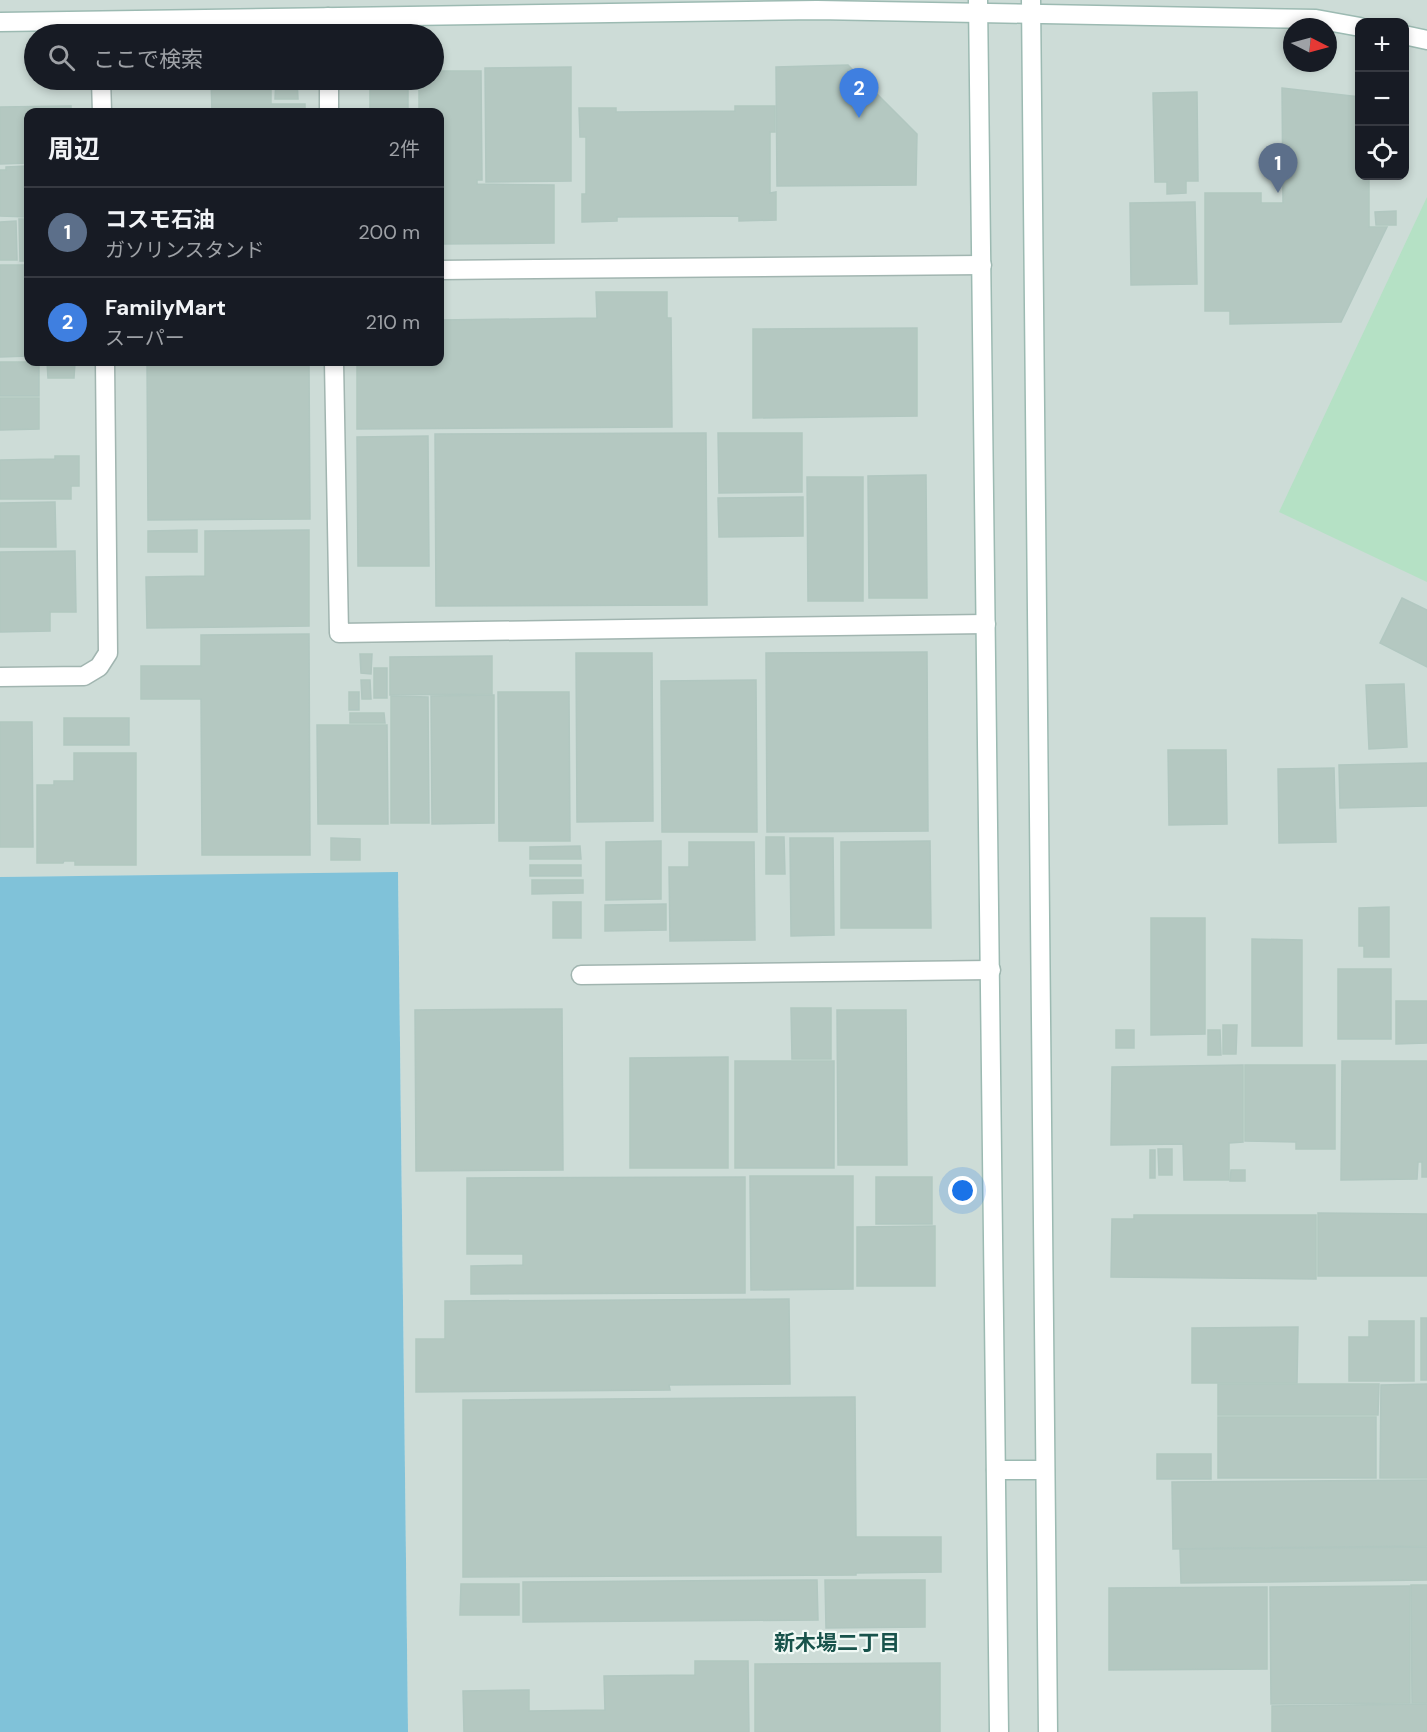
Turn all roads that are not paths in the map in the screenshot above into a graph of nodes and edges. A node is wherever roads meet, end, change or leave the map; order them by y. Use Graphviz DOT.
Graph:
graph roads {
  1 [pos="978,7"];
  2 [pos="1031,7"];
  3 [pos="0,22"];
  4 [pos="40,24"];
  5 [pos="389,24"];
  6 [pos="1355,26"];
  7 [pos="1409,36"];
  8 [pos="1427,40"];
  9 [pos="101,90"];
  10 [pos="329,90"];
  11 [pos="102,108"];
  12 [pos="329,108"];
  13 [pos="982,265"];
  14 [pos="444,270"];
  15 [pos="105,366"];
  16 [pos="334,366"];
  17 [pos="986,624"];
  18 [pos="0,677"];
  19 [pos="991,970"];
  20 [pos="581,975"];
  21 [pos="996,1470"];
  22 [pos="1045,1470"];
  23 [pos="999,1732"];
  24 [pos="1048,1732"];
  1 -- 2 [label="street"];
  1 -- 5 [label="street"];
  1 -- 13 [label="street"];
  2 -- 6 [label="street"];
  2 -- 22 [label="street"];
  3 -- 4 [label="street"];
  7 -- 8 [label="street"];
  9 -- 11 [label="street"];
  10 -- 12 [label="street"];
  13 -- 14 [label="street"];
  13 -- 17 [label="street"];
  15 -- 18 [label="street"];
  16 -- 17 [label="street"];
  17 -- 19 [label="street"];
  19 -- 20 [label="street"];
  19 -- 21 [label="street"];
  21 -- 22 [label="street"];
  21 -- 23 [label="street"];
  22 -- 24 [label="street"];
}
